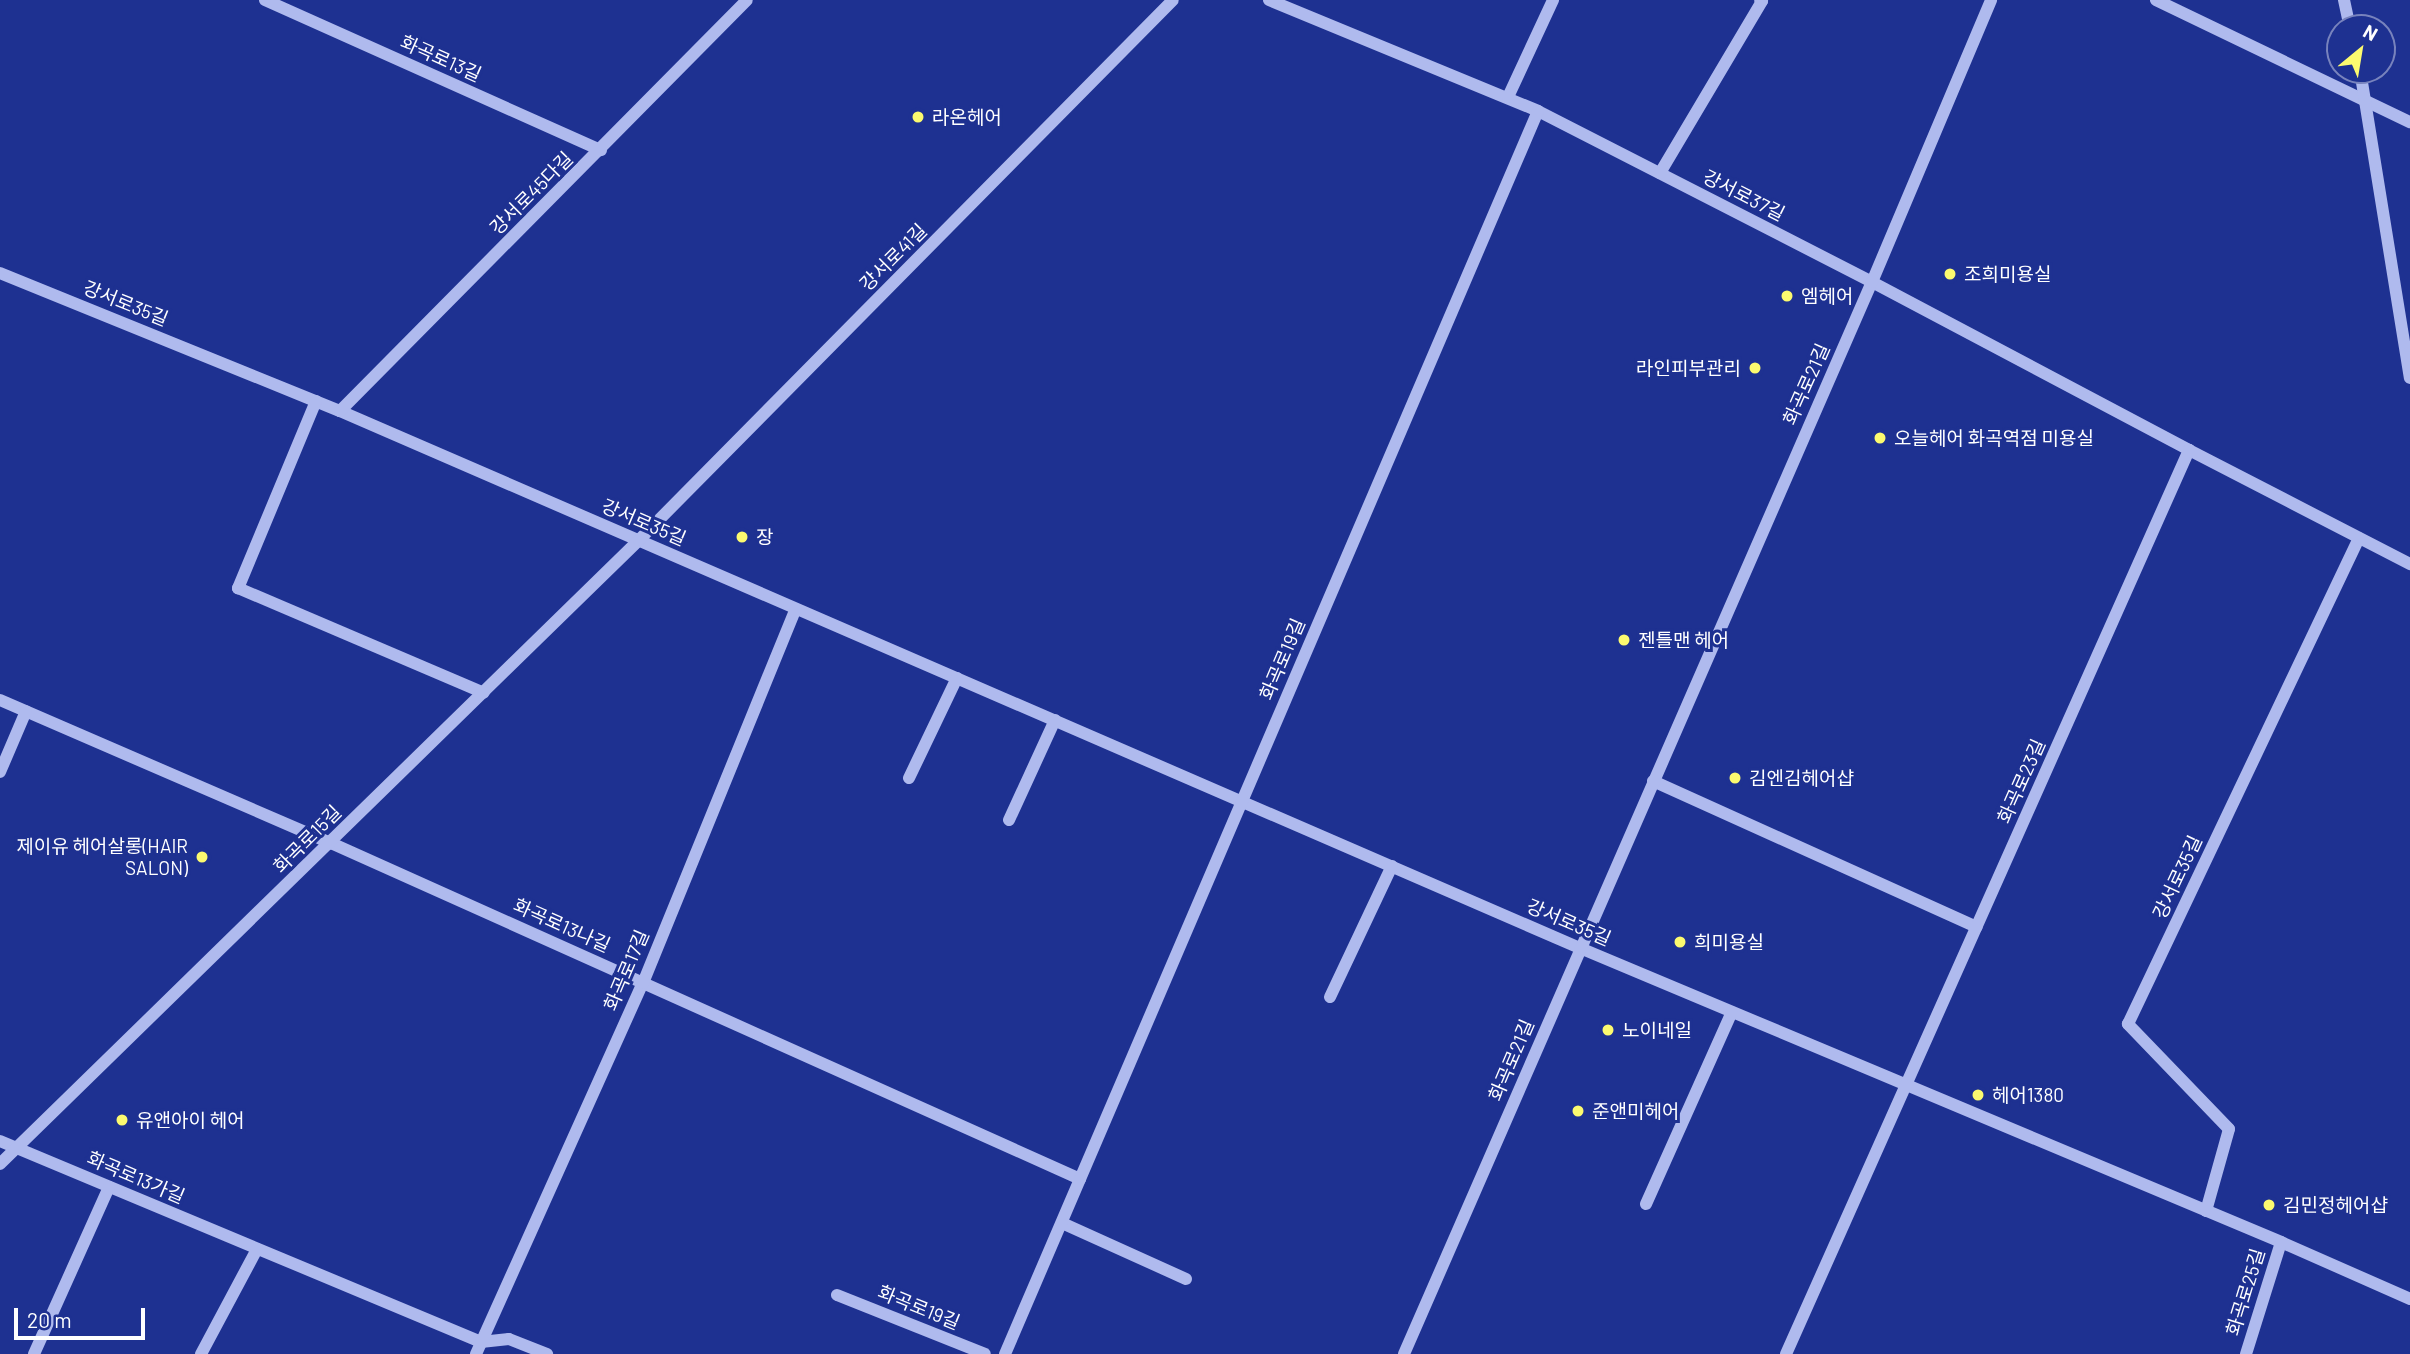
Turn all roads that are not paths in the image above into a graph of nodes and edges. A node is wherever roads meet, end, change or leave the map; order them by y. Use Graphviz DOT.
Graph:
graph roads {
  1 [pos="265,0"];
  2 [pos="747,0"];
  3 [pos="1173,0"];
  4 [pos="1269,0"];
  5 [pos="1553,0"];
  6 [pos="1760,0"];
  7 [pos="1991,0"];
  8 [pos="2156,0"];
  9 [pos="2363,84"];
  10 [pos="1508,97"];
  11 [pos="2366,102"];
  12 [pos="1538,111"];
  13 [pos="2410,122"];
  14 [pos="601,150"];
  15 [pos="1660,173"];
  16 [pos="0,273"];
  17 [pos="1872,282"];
  18 [pos="2410,378"];
  19 [pos="316,401"];
  20 [pos="340,411"];
  21 [pos="2189,450"];
  22 [pos="2359,538"];
  23 [pos="639,540"];
  24 [pos="2410,564"];
  25 [pos="796,609"];
  26 [pos="957,678"];
  27 [pos="484,693"];
  28 [pos="0,700"];
  29 [pos="26,711"];
  30 [pos="1055,720"];
  31 [pos="0,772"];
  32 [pos="909,779"];
  33 [pos="1653,781"];
  34 [pos="1242,802"];
  35 [pos="1009,820"];
  36 [pos="331,843"];
  37 [pos="1392,866"];
  38 [pos="1977,927"];
  39 [pos="1580,948"];
  40 [pos="643,983"];
  41 [pos="1330,997"];
  42 [pos="1732,1012"];
  43 [pos="1907,1085"];
  44 [pos="0,1141"];
  45 [pos="16,1148"];
  46 [pos="0,1164"];
  47 [pos="1080,1180"];
  48 [pos="109,1187"];
  49 [pos="1646,1204"];
  50 [pos="2206,1211"];
  51 [pos="1062,1223"];
  52 [pos="2281,1242"];
  53 [pos="257,1249"];
  54 [pos="1186,1279"];
  55 [pos="837,1295"];
  56 [pos="2410,1299"];
  57 [pos="479,1348"];
  58 [pos="34,1354"];
  59 [pos="201,1354"];
  60 [pos="547,1354"];
  61 [pos="985,1354"];
  62 [pos="1006,1354"];
  63 [pos="1404,1354"];
  64 [pos="1786,1354"];
  65 [pos="2246,1354"];
  1 -- 14 [label="street, 화곡로13길"];
  2 -- 14 [label="street, 강서로45다길"];
  3 -- 23 [label="street, 강서로41길"];
  4 -- 10 [label="street, 강서로37길"];
  5 -- 10 [label="street"];
  6 -- 15 [label="street"];
  7 -- 17 [label="street, 화곡로21길"];
  8 -- 11 [label="street"];
  9 -- 11 [label="street"];
  10 -- 12 [label="street, 강서로37길"];
  11 -- 13 [label="street"];
  11 -- 18 [label="street"];
  12 -- 15 [label="street, 강서로37길"];
  12 -- 34 [label="street, 화곡로19길"];
  14 -- 20 [label="street, 강서로45다길"];
  15 -- 17 [label="street, 강서로37길"];
  16 -- 19 [label="street, 강서로35길"];
  17 -- 21 [label="street, 강서로37길"];
  17 -- 33 [label="street, 화곡로21길"];
  19 -- 20 [label="street, 강서로35길"];
  19 -- 27 [label="street"];
  20 -- 23 [label="street, 강서로35길"];
  21 -- 22 [label="street"];
  21 -- 38 [label="street, 화곡로23길"];
  22 -- 24 [label="street"];
  22 -- 50 [label="street, 강서로35길"];
  23 -- 25 [label="street, 강서로35길"];
  23 -- 27 [label="street, 화곡로15길"];
  25 -- 26 [label="street, 강서로35길"];
  25 -- 40 [label="street, 화곡로17길"];
  26 -- 30 [label="street, 강서로35길"];
  26 -- 32 [label="street"];
  27 -- 36 [label="street, 화곡로15길"];
  28 -- 29 [label="street, 화곡로13나길"];
  29 -- 31 [label="street"];
  29 -- 36 [label="street, 화곡로13나길"];
  30 -- 34 [label="street, 강서로35길"];
  30 -- 35 [label="street"];
  33 -- 38 [label="street"];
  33 -- 39 [label="street, 화곡로21길"];
  34 -- 37 [label="street, 강서로35길"];
  34 -- 47 [label="street, 화곡로19길"];
  36 -- 40 [label="street, 화곡로13나길"];
  36 -- 45 [label="street, 화곡로15길"];
  37 -- 39 [label="street, 강서로35길"];
  37 -- 41 [label="street"];
  38 -- 43 [label="street, 화곡로23길"];
  39 -- 42 [label="street, 강서로35길"];
  39 -- 63 [label="street, 화곡로21길"];
  40 -- 47 [label="street, 화곡로13나길"];
  40 -- 57 [label="street, 화곡로17길"];
  42 -- 43 [label="street, 강서로35길"];
  42 -- 49 [label="street"];
  43 -- 50 [label="street, 강서로35길"];
  43 -- 64 [label="street, 화곡로23길"];
  44 -- 45 [label="street, 화곡로13가길"];
  45 -- 46 [label="street, 화곡로15길"];
  45 -- 48 [label="street, 화곡로13가길"];
  47 -- 51 [label="street, 화곡로19길"];
  48 -- 53 [label="street, 화곡로13가길"];
  48 -- 58 [label="street"];
  50 -- 52 [label="street, 강서로35길"];
  51 -- 54 [label="street"];
  51 -- 62 [label="street, 화곡로19길"];
  52 -- 56 [label="street, 강서로35길"];
  52 -- 65 [label="street, 화곡로25길"];
  53 -- 57 [label="street, 화곡로13가길"];
  53 -- 59 [label="street"];
  55 -- 61 [label="street, 화곡로19길"];
  57 -- 60 [label="street"];
}
